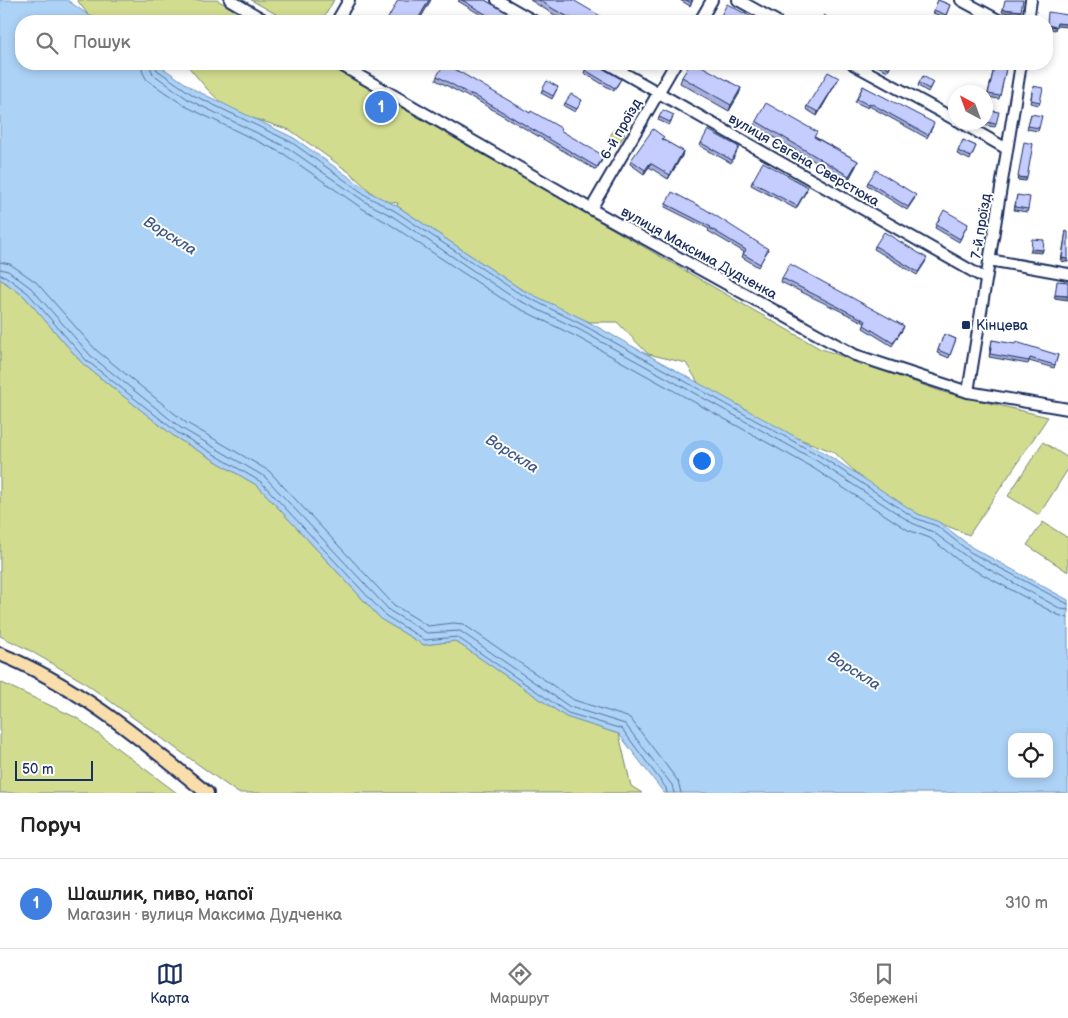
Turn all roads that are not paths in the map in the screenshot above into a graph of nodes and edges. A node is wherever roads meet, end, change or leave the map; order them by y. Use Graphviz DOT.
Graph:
graph roads {
  1 [pos="230,0"];
  2 [pos="349,0"];
  3 [pos="497,0"];
  4 [pos="712,0"];
  5 [pos="738,0"];
  6 [pos="961,0"];
  7 [pos="1031,0"];
  8 [pos="256,15"];
  9 [pos="340,15"];
  10 [pos="523,15"];
  11 [pos="703,15"];
  12 [pos="765,15"];
  13 [pos="989,15"];
  14 [pos="1029,15"];
  15 [pos="349,70"];
  16 [pos="619,70"];
  17 [pos="672,70"];
  18 [pos="864,70"];
  19 [pos="1020,70"];
  20 [pos="659,93"];
  21 [pos="948,116"];
  22 [pos="974,130"];
  23 [pos="1007,149"];
  24 [pos="590,209"];
  25 [pos="989,260"];
  26 [pos="1068,274"];
  27 [pos="986,279"];
  28 [pos="968,392"];
  29 [pos="1068,408"];
  30 [pos="0,654"];
  31 [pos="207,793"];
  1 -- 8 [label="street"];
  2 -- 9 [label="street"];
  3 -- 10 [label="street"];
  4 -- 11 [label="street"];
  5 -- 12 [label="street"];
  6 -- 13 [label="street"];
  7 -- 14 [label="street"];
  15 -- 24 [label="street, вулиця Максима Дудченка"];
  16 -- 20 [label="street, вулиця Євгена Сверстюка"];
  17 -- 20 [label="street, 6-й проїзд"];
  18 -- 21 [label="street"];
  19 -- 23 [label="street, 7-й проїзд"];
  20 -- 24 [label="street, 6-й проїзд"];
  20 -- 27 [label="street, вулиця Євгена Сверстюка"];
  22 -- 23 [label="street"];
  23 -- 25 [label="street, 7-й проїзд"];
  24 -- 28 [label="street, вулиця Максима Дудченка"];
  25 -- 26 [label="street"];
  25 -- 27 [label="street, 7-й проїзд"];
  27 -- 28 [label="street, 7-й проїзд"];
  28 -- 29 [label="street, вулиця Максима Дудченка"];
  30 -- 31 [label="main road"];
}
